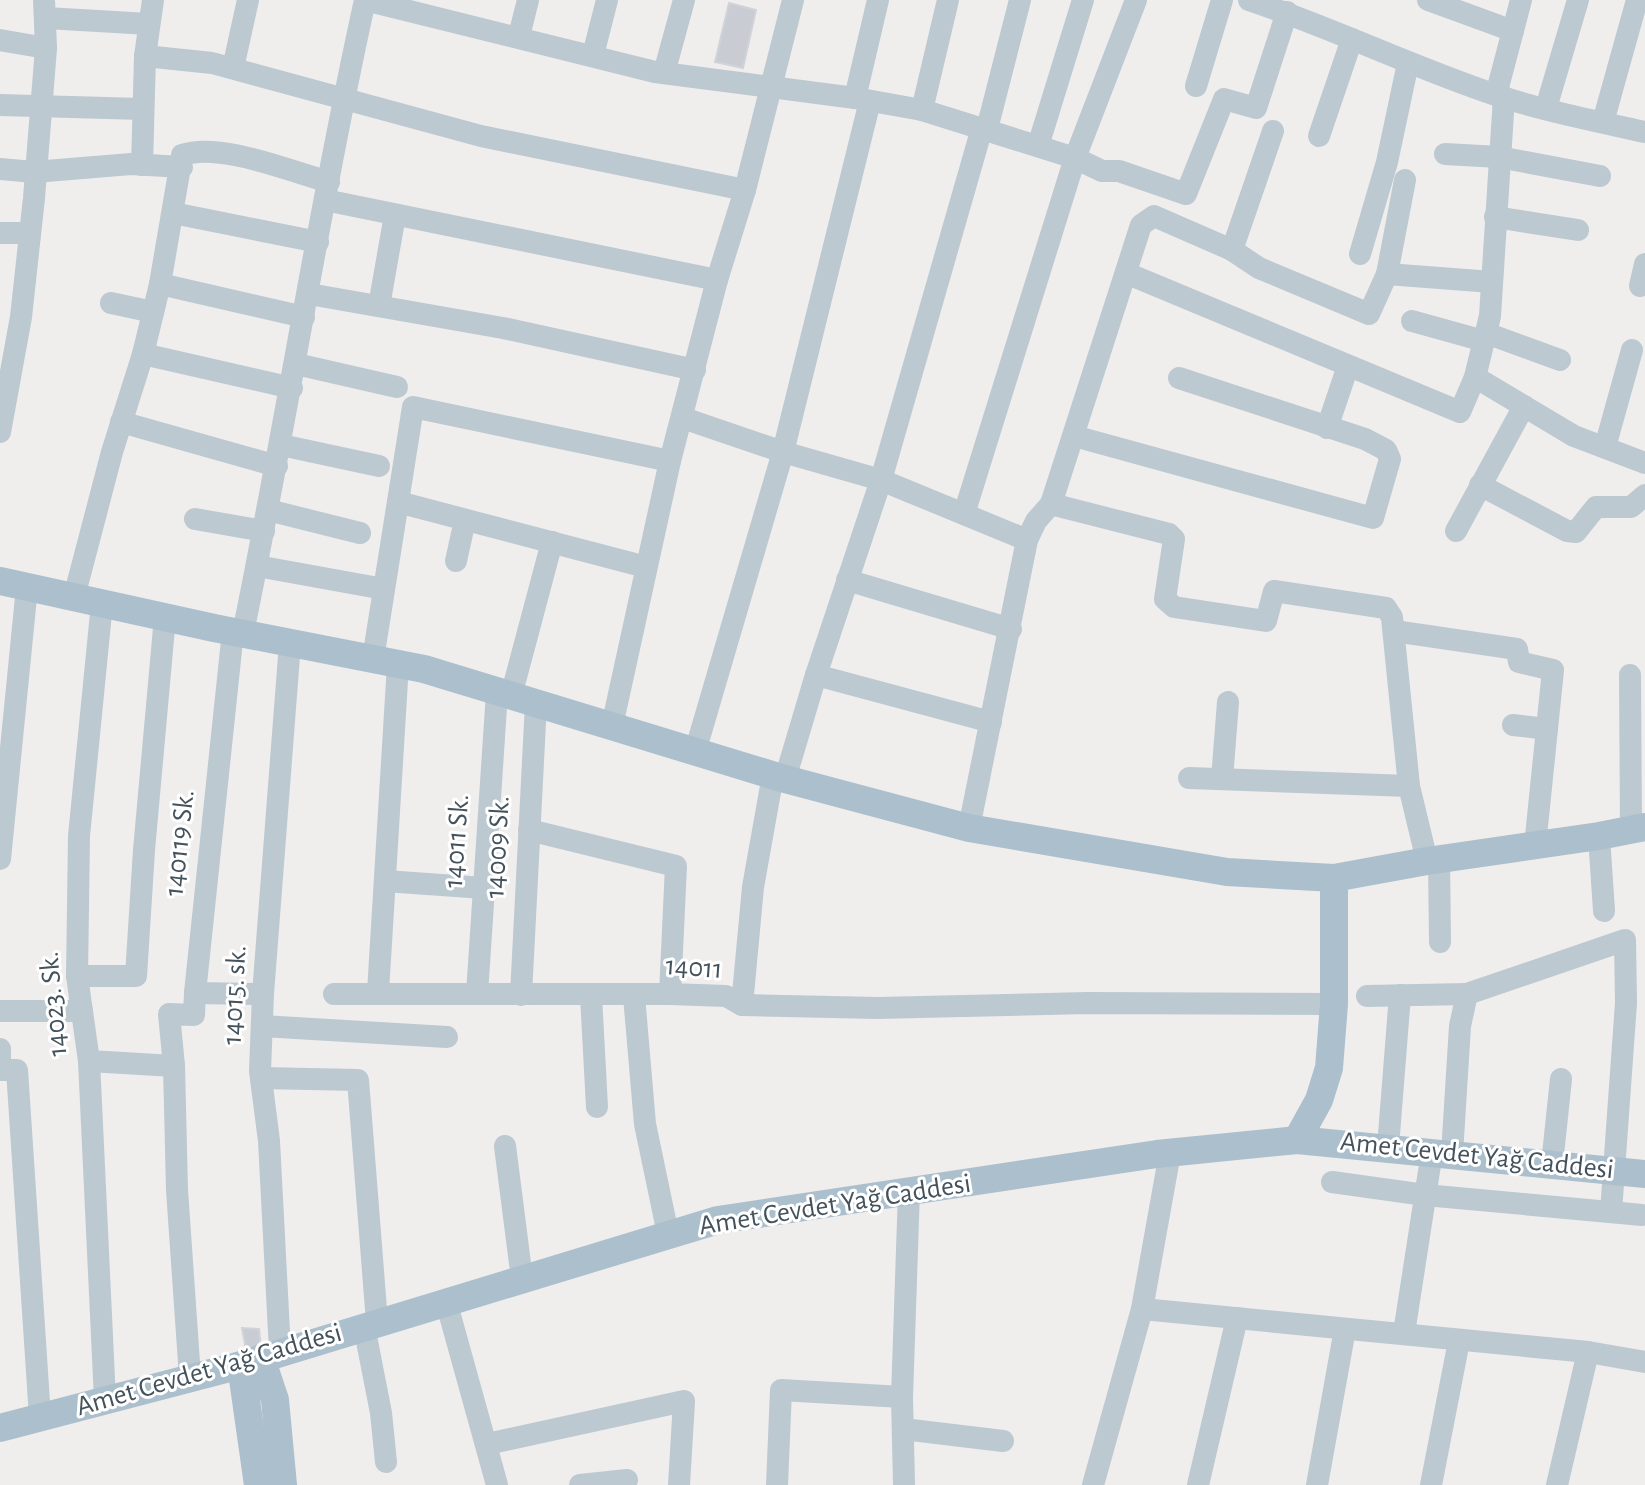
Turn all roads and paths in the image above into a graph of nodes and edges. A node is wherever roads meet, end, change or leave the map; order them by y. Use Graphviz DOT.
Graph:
graph roads {
  1 [pos="153,0"];
  2 [pos="248,0"];
  3 [pos="365,0"];
  4 [pos="528,0"];
  5 [pos="607,0"];
  6 [pos="684,0"];
  7 [pos="793,0"];
  8 [pos="878,0"];
  9 [pos="948,0"];
  10 [pos="1020,0"];
  11 [pos="1083,0"];
  12 [pos="1136,0"];
  13 [pos="1222,0"];
  14 [pos="1249,0"];
  15 [pos="1428,0"];
  16 [pos="1521,0"];
  17 [pos="1578,0"];
  18 [pos="1637,0"];
  19 [pos="45,9"];
  20 [pos="446,9"];
  21 [pos="1287,12"];
  22 [pos="149,24"];
  23 [pos="1513,31"];
  24 [pos="519,36"];
  25 [pos="1352,39"];
  26 [pos="0,40"];
  27 [pos="46,48"];
  28 [pos="593,55"];
  29 [pos="145,56"];
  30 [pos="1408,63"];
  31 [pos="233,68"];
  32 [pos="664,73"];
  33 [pos="1196,86"];
  34 [pos="770,87"];
  35 [pos="1500,96"];
  36 [pos="344,99"];
  37 [pos="862,100"];
  38 [pos="0,105"];
  39 [pos="41,108"];
  40 [pos="1546,108"];
  41 [pos="142,109"];
  42 [pos="922,110"];
  43 [pos="1603,122"];
  44 [pos="984,129"];
  45 [pos="1273,131"];
  46 [pos="1645,132"];
  47 [pos="1319,136"];
  48 [pos="1038,146"];
  49 [pos="1445,154"];
  50 [pos="1499,157"];
  51 [pos="1075,158"];
  52 [pos="142,165"];
  53 [pos="182,167"];
  54 [pos="0,169"];
  55 [pos="34,172"];
  56 [pos="1600,176"];
  57 [pos="1405,180"];
  58 [pos="745,190"];
  59 [pos="327,191"];
  60 [pos="173,213"];
  61 [pos="395,215"];
  62 [pos="1495,217"];
  63 [pos="1578,230"];
  64 [pos="0,233"];
  65 [pos="30,233"];
  66 [pos="318,242"];
  67 [pos="1232,250"];
  68 [pos="1360,254"];
  69 [pos="1645,264"];
  70 [pos="1126,273"];
  71 [pos="1387,274"];
  72 [pos="717,280"];
  73 [pos="1492,282"];
  74 [pos="160,284"];
  75 [pos="1640,286"];
  76 [pos="309,294"];
  77 [pos="111,303"];
  78 [pos="379,306"];
  79 [pos="153,312"];
  80 [pos="10,316"];
  81 [pos="304,317"];
  82 [pos="1412,321"];
  83 [pos="1485,337"];
  84 [pos="1632,350"];
  85 [pos="143,354"];
  86 [pos="1560,360"];
  87 [pos="296,364"];
  88 [pos="1348,366"];
  89 [pos="695,370"];
  90 [pos="1475,377"];
  91 [pos="1179,378"];
  92 [pos="397,387"];
  93 [pos="292,388"];
  94 [pos="4,391"];
  95 [pos="1524,406"];
  96 [pos="683,418"];
  97 [pos="121,422"];
  98 [pos="1327,428"];
  99 [pos="0,432"];
  100 [pos="1074,436"];
  101 [pos="1605,447"];
  102 [pos="783,452"];
  103 [pos="279,455"];
  104 [pos="670,461"];
  105 [pos="1645,463"];
  106 [pos="379,466"];
  107 [pos="881,480"];
  108 [pos="1480,485"];
  109 [pos="1645,495"];
  110 [pos="398,502"];
  111 [pos="1051,504"];
  112 [pos="964,514"];
  113 [pos="195,519"];
  114 [pos="266,520"];
  115 [pos="465,520"];
  116 [pos="1456,531"];
  117 [pos="360,533"];
  118 [pos="1027,540"];
  119 [pos="552,542"];
  120 [pos="456,561"];
  121 [pos="257,566"];
  122 [pos="646,567"];
  123 [pos="847,580"];
  124 [pos="13,584"];
  125 [pos="384,589"];
  126 [pos="74,597"];
  127 [pos="102,603"];
  128 [pos="165,617"];
  129 [pos="1011,629"];
  130 [pos="1394,631"];
  131 [pos="238,632"];
  132 [pos="290,643"];
  133 [pos="385,661"];
  134 [pos="816,675"];
  135 [pos="1630,675"];
  136 [pos="515,697"];
  137 [pos="1228,702"];
  138 [pos="991,722"];
  139 [pos="1513,725"];
  140 [pos="612,726"];
  141 [pos="1547,729"];
  142 [pos="695,752"];
  143 [pos="779,777"];
  144 [pos="1189,778"];
  145 [pos="1222,779"];
  146 [pos="1409,786"];
  147 [pos="969,828"];
  148 [pos="1638,828"];
  149 [pos="529,830"];
  150 [pos="1599,836"];
  151 [pos="1535,846"];
  152 [pos="0,859"];
  153 [pos="1433,860"];
  154 [pos="1334,878"];
  155 [pos="385,881"];
  156 [pos="484,888"];
  157 [pos="1604,911"];
  158 [pos="1440,942"];
  159 [pos="77,976"];
  160 [pos="378,992"];
  161 [pos="195,993"];
  162 [pos="263,994"];
  163 [pos="334,994"];
  164 [pos="477,994"];
  165 [pos="670,994"];
  166 [pos="1467,994"];
  167 [pos="521,995"];
  168 [pos="1400,995"];
  169 [pos="591,996"];
  170 [pos="634,996"];
  171 [pos="1367,996"];
  172 [pos="1334,1004"];
  173 [pos="742,1005"];
  174 [pos="0,1011"];
  175 [pos="82,1011"];
  176 [pos="262,1026"];
  177 [pos="447,1037"];
  178 [pos="0,1049"];
  179 [pos="89,1061"];
  180 [pos="174,1066"];
  181 [pos="261,1078"];
  182 [pos="1561,1079"];
  183 [pos="597,1107"];
  184 [pos="1297,1140"];
  185 [pos="505,1146"];
  186 [pos="1388,1147"];
  187 [pos="1170,1153"];
  188 [pos="1442,1153"];
  189 [pos="1552,1164"];
  190 [pos="1614,1170"];
  191 [pos="1645,1174"];
  192 [pos="1332,1182"];
  193 [pos="909,1191"];
  194 [pos="1425,1195"];
  195 [pos="1611,1212"];
  196 [pos="1642,1215"];
  197 [pos="668,1234"];
  198 [pos="522,1279"];
  199 [pos="446,1301"];
  200 [pos="1142,1309"];
  201 [pos="1237,1318"];
  202 [pos="371,1324"];
  203 [pos="1345,1329"];
  204 [pos="1404,1333"];
  205 [pos="1459,1341"];
  206 [pos="1588,1352"];
  207 [pos="261,1358"];
  208 [pos="1645,1362"];
  209 [pos="190,1377"];
  210 [pos="902,1397"];
  211 [pos="105,1400"];
  212 [pos="40,1417"];
  213 [pos="0,1428"];
  214 [pos="903,1429"];
  215 [pos="1003,1441"];
  216 [pos="487,1444"];
  217 [pos="386,1462"];
  218 [pos="627,1480"];
  219 [pos="258,1485"];
  220 [pos="283,1485"];
  221 [pos="497,1485"];
  222 [pos="580,1485"];
  223 [pos="679,1485"];
  224 [pos="777,1485"];
  225 [pos="904,1485"];
  226 [pos="1093,1485"];
  227 [pos="1198,1485"];
  228 [pos="1317,1485"];
  229 [pos="1431,1485"];
  230 [pos="1557,1485"];
  1 -- 22 [label="street"];
  2 -- 31 [label="street"];
  3 -- 20 [label="street"];
  3 -- 36 [label="street, 140119 Sk."];
  4 -- 24 [label="street"];
  5 -- 28 [label="street"];
  6 -- 32 [label="street"];
  7 -- 34 [label="street"];
  8 -- 37 [label="street"];
  9 -- 42 [label="street"];
  10 -- 44 [label="street"];
  11 -- 48 [label="street"];
  12 -- 51 [label="street"];
  13 -- 33 [label="street"];
  14 -- 21 [label="street"];
  15 -- 23 [label="street"];
  16 -- 23 [label="street"];
  17 -- 40 [label="street"];
  18 -- 43 [label="street"];
  19 -- 22 [label="street"];
  19 -- 27 [label="street"];
  20 -- 24 [label="street"];
  21 -- 25 [label="street"];
  21 -- 51 [label="street"];
  22 -- 29 [label="street"];
  23 -- 35 [label="street"];
  24 -- 28 [label="street"];
  25 -- 30 [label="street"];
  25 -- 47 [label="street"];
  26 -- 27 [label="street"];
  27 -- 39 [label="street"];
  28 -- 32 [label="street"];
  29 -- 31 [label="street"];
  29 -- 41 [label="street"];
  30 -- 35 [label="street"];
  30 -- 68 [label="street"];
  31 -- 36 [label="street"];
  32 -- 34 [label="street"];
  34 -- 37 [label="street"];
  34 -- 58 [label="street"];
  35 -- 40 [label="street"];
  35 -- 50 [label="street"];
  36 -- 58 [label="street"];
  36 -- 59 [label="street, 140119 Sk."];
  37 -- 42 [label="street"];
  37 -- 102 [label="street"];
  38 -- 39 [label="street"];
  39 -- 41 [label="street"];
  39 -- 55 [label="street"];
  40 -- 43 [label="street"];
  41 -- 52 [label="street"];
  42 -- 44 [label="street"];
  43 -- 46 [label="street"];
  44 -- 48 [label="street"];
  44 -- 107 [label="street"];
  45 -- 67 [label="street"];
  48 -- 51 [label="street"];
  49 -- 50 [label="street"];
  50 -- 56 [label="street"];
  50 -- 62 [label="street"];
  51 -- 112 [label="street"];
  52 -- 53 [label="street"];
  52 -- 55 [label="street"];
  53 -- 59 [label="street"];
  53 -- 60 [label="street"];
  54 -- 55 [label="street"];
  55 -- 65 [label="street"];
  57 -- 71 [label="street"];
  58 -- 72 [label="street"];
  59 -- 61 [label="street"];
  59 -- 66 [label="street, 140119 Sk."];
  60 -- 66 [label="street"];
  60 -- 74 [label="street"];
  61 -- 72 [label="street"];
  61 -- 78 [label="street"];
  62 -- 63 [label="street"];
  62 -- 73 [label="street"];
  64 -- 65 [label="street"];
  65 -- 80 [label="street"];
  66 -- 76 [label="street, 140119 Sk."];
  67 -- 70 [label="street"];
  67 -- 71 [label="street"];
  69 -- 75 [label="street"];
  70 -- 88 [label="street"];
  70 -- 100 [label="street"];
  71 -- 73 [label="street"];
  72 -- 89 [label="street"];
  73 -- 83 [label="street"];
  74 -- 79 [label="street"];
  74 -- 81 [label="street"];
  76 -- 78 [label="street"];
  76 -- 81 [label="street, 140119 Sk."];
  77 -- 79 [label="street"];
  78 -- 89 [label="street"];
  79 -- 85 [label="street"];
  80 -- 94 [label="street"];
  81 -- 87 [label="street, 140119 Sk."];
  82 -- 83 [label="street"];
  83 -- 86 [label="street"];
  83 -- 90 [label="street"];
  84 -- 101 [label="street"];
  85 -- 93 [label="street"];
  85 -- 97 [label="street"];
  87 -- 92 [label="street"];
  87 -- 93 [label="street, 140119 Sk."];
  88 -- 90 [label="street"];
  88 -- 98 [label="street"];
  89 -- 96 [label="street"];
  90 -- 95 [label="street"];
  91 -- 98 [label="street"];
  93 -- 103 [label="street, 140119 Sk."];
  94 -- 99 [label="street"];
  95 -- 101 [label="street"];
  95 -- 108 [label="street"];
  96 -- 102 [label="street"];
  96 -- 104 [label="street"];
  97 -- 103 [label="street"];
  97 -- 126 [label="street"];
  98 -- 100 [label="street"];
  100 -- 111 [label="street"];
  101 -- 105 [label="street"];
  102 -- 107 [label="street"];
  102 -- 142 [label="street"];
  103 -- 106 [label="street"];
  103 -- 114 [label="street, 140119 Sk."];
  104 -- 110 [label="street"];
  104 -- 122 [label="street"];
  107 -- 112 [label="street"];
  107 -- 123 [label="street"];
  108 -- 109 [label="street"];
  108 -- 116 [label="street"];
  110 -- 115 [label="street"];
  110 -- 125 [label="street"];
  111 -- 118 [label="street"];
  111 -- 130 [label="street"];
  112 -- 118 [label="street"];
  113 -- 114 [label="street"];
  114 -- 117 [label="street"];
  114 -- 121 [label="street, 140119 Sk."];
  115 -- 119 [label="street"];
  115 -- 120 [label="street"];
  118 -- 129 [label="street"];
  119 -- 122 [label="street"];
  119 -- 136 [label="street"];
  121 -- 125 [label="street"];
  121 -- 131 [label="street, 140119 Sk."];
  122 -- 140 [label="street"];
  123 -- 129 [label="street"];
  123 -- 134 [label="street"];
  124 -- 126 [label="main road"];
  124 -- 152 [label="street"];
  125 -- 133 [label="street"];
  126 -- 127 [label="main road"];
  127 -- 128 [label="main road"];
  127 -- 159 [label="street, 14023. Sk."];
  128 -- 131 [label="main road"];
  128 -- 159 [label="street"];
  129 -- 138 [label="street"];
  130 -- 141 [label="street"];
  130 -- 146 [label="street"];
  131 -- 132 [label="main road"];
  131 -- 161 [label="street, 140119 Sk."];
  132 -- 133 [label="main road"];
  132 -- 162 [label="street, 14015. sk."];
  133 -- 136 [label="main road"];
  133 -- 155 [label="street"];
  134 -- 138 [label="street"];
  134 -- 143 [label="street"];
  135 -- 148 [label="street"];
  136 -- 140 [label="main road"];
  136 -- 149 [label="street, 14009 Sk."];
  136 -- 156 [label="street, 14011 Sk."];
  137 -- 145 [label="street"];
  138 -- 147 [label="street"];
  139 -- 141 [label="street"];
  140 -- 142 [label="main road"];
  141 -- 151 [label="street"];
  142 -- 143 [label="main road"];
  143 -- 147 [label="main road"];
  143 -- 173 [label="street"];
  144 -- 145 [label="street"];
  145 -- 146 [label="street"];
  146 -- 153 [label="street"];
  147 -- 154 [label="main road"];
  148 -- 150 [label="main road"];
  149 -- 165 [label="street"];
  149 -- 167 [label="street, 14009 Sk."];
  150 -- 151 [label="main road"];
  150 -- 157 [label="street"];
  151 -- 153 [label="main road"];
  153 -- 154 [label="main road"];
  153 -- 158 [label="street"];
  154 -- 172 [label="main road"];
  155 -- 156 [label="street"];
  155 -- 160 [label="street"];
  156 -- 164 [label="street, 14011 Sk."];
  159 -- 175 [label="street, 14023. Sk."];
  160 -- 163 [label="street, 14011"];
  160 -- 164 [label="street, 14011"];
  161 -- 162 [label="street"];
  161 -- 180 [label="street"];
  162 -- 176 [label="street, 14015. sk."];
  164 -- 167 [label="street, 14011"];
  165 -- 170 [label="street, 14011"];
  165 -- 173 [label="street, 14011"];
  166 -- 168 [label="street"];
  166 -- 188 [label="street"];
  166 -- 190 [label="street"];
  167 -- 169 [label="street, 14011"];
  168 -- 171 [label="street"];
  168 -- 186 [label="street"];
  169 -- 170 [label="street, 14011"];
  169 -- 183 [label="street"];
  170 -- 197 [label="street"];
  172 -- 173 [label="street, 14011"];
  172 -- 184 [label="main road"];
  174 -- 175 [label="street"];
  175 -- 179 [label="street, 14023. Sk."];
  176 -- 177 [label="street"];
  176 -- 181 [label="street, 14015. sk."];
  178 -- 212 [label="street"];
  179 -- 180 [label="street"];
  179 -- 211 [label="street, 14023. Sk."];
  180 -- 209 [label="street"];
  181 -- 202 [label="street"];
  181 -- 207 [label="street, 14015. sk."];
  182 -- 189 [label="street"];
  184 -- 186 [label="main road, Amet Cevdet Yağ Caddesi"];
  184 -- 187 [label="main road, Amet Cevdet Yağ Caddesi"];
  185 -- 198 [label="street"];
  186 -- 188 [label="main road, Amet Cevdet Yağ Caddesi"];
  187 -- 193 [label="main road, Amet Cevdet Yağ Caddesi"];
  187 -- 200 [label="street"];
  188 -- 189 [label="main road, Amet Cevdet Yağ Caddesi"];
  188 -- 194 [label="street"];
  189 -- 190 [label="main road, Amet Cevdet Yağ Caddesi"];
  190 -- 191 [label="main road, Amet Cevdet Yağ Caddesi"];
  190 -- 195 [label="street"];
  192 -- 194 [label="street"];
  193 -- 197 [label="main road, Amet Cevdet Yağ Caddesi"];
  193 -- 210 [label="street"];
  194 -- 195 [label="street"];
  194 -- 204 [label="street"];
  195 -- 196 [label="street"];
  197 -- 198 [label="main road, Amet Cevdet Yağ Caddesi"];
  198 -- 199 [label="main road, Amet Cevdet Yağ Caddesi"];
  199 -- 202 [label="main road, Amet Cevdet Yağ Caddesi"];
  199 -- 216 [label="street"];
  200 -- 201 [label="street"];
  200 -- 226 [label="street"];
  201 -- 203 [label="street"];
  201 -- 227 [label="street"];
  202 -- 207 [label="main road, Amet Cevdet Yağ Caddesi"];
  202 -- 217 [label="street"];
  203 -- 204 [label="street"];
  203 -- 228 [label="street"];
  204 -- 205 [label="street"];
  205 -- 206 [label="street"];
  205 -- 229 [label="street"];
  206 -- 208 [label="street"];
  206 -- 230 [label="street"];
  207 -- 209 [label="main road, Amet Cevdet Yağ Caddesi"];
  207 -- 219 [label="main road"];
  207 -- 220 [label="main road"];
  209 -- 211 [label="main road, Amet Cevdet Yağ Caddesi"];
  210 -- 214 [label="street"];
  210 -- 224 [label="street"];
  211 -- 212 [label="main road, Amet Cevdet Yağ Caddesi"];
  212 -- 213 [label="main road, Amet Cevdet Yağ Caddesi"];
  214 -- 215 [label="street"];
  214 -- 225 [label="street"];
  216 -- 221 [label="street"];
  216 -- 223 [label="street"];
  218 -- 222 [label="street"];
}
